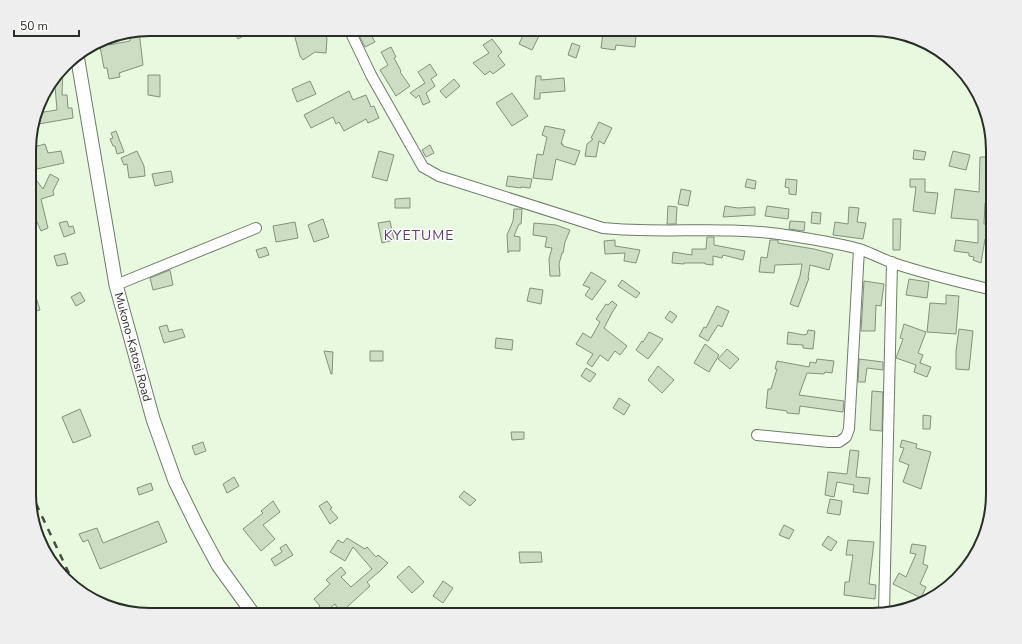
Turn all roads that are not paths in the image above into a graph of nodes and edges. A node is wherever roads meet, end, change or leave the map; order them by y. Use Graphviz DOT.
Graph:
graph roads {
  1 [pos="352,36"];
  2 [pos="78,62"];
  3 [pos="256,228"];
  4 [pos="859,249"];
  5 [pos="892,262"];
  6 [pos="116,285"];
  7 [pos="986,288"];
  8 [pos="757,435"];
  9 [pos="884,607"];
  10 [pos="249,608"];
  1 -- 4 [label="street"];
  2 -- 6 [label="main road, Mukono-Katosi Road"];
  3 -- 6 [label="street"];
  4 -- 5 [label="street"];
  4 -- 8 [label="street"];
  5 -- 7 [label="street"];
  5 -- 9 [label="street"];
  6 -- 10 [label="main road, Mukono-Katosi Road"];
}
